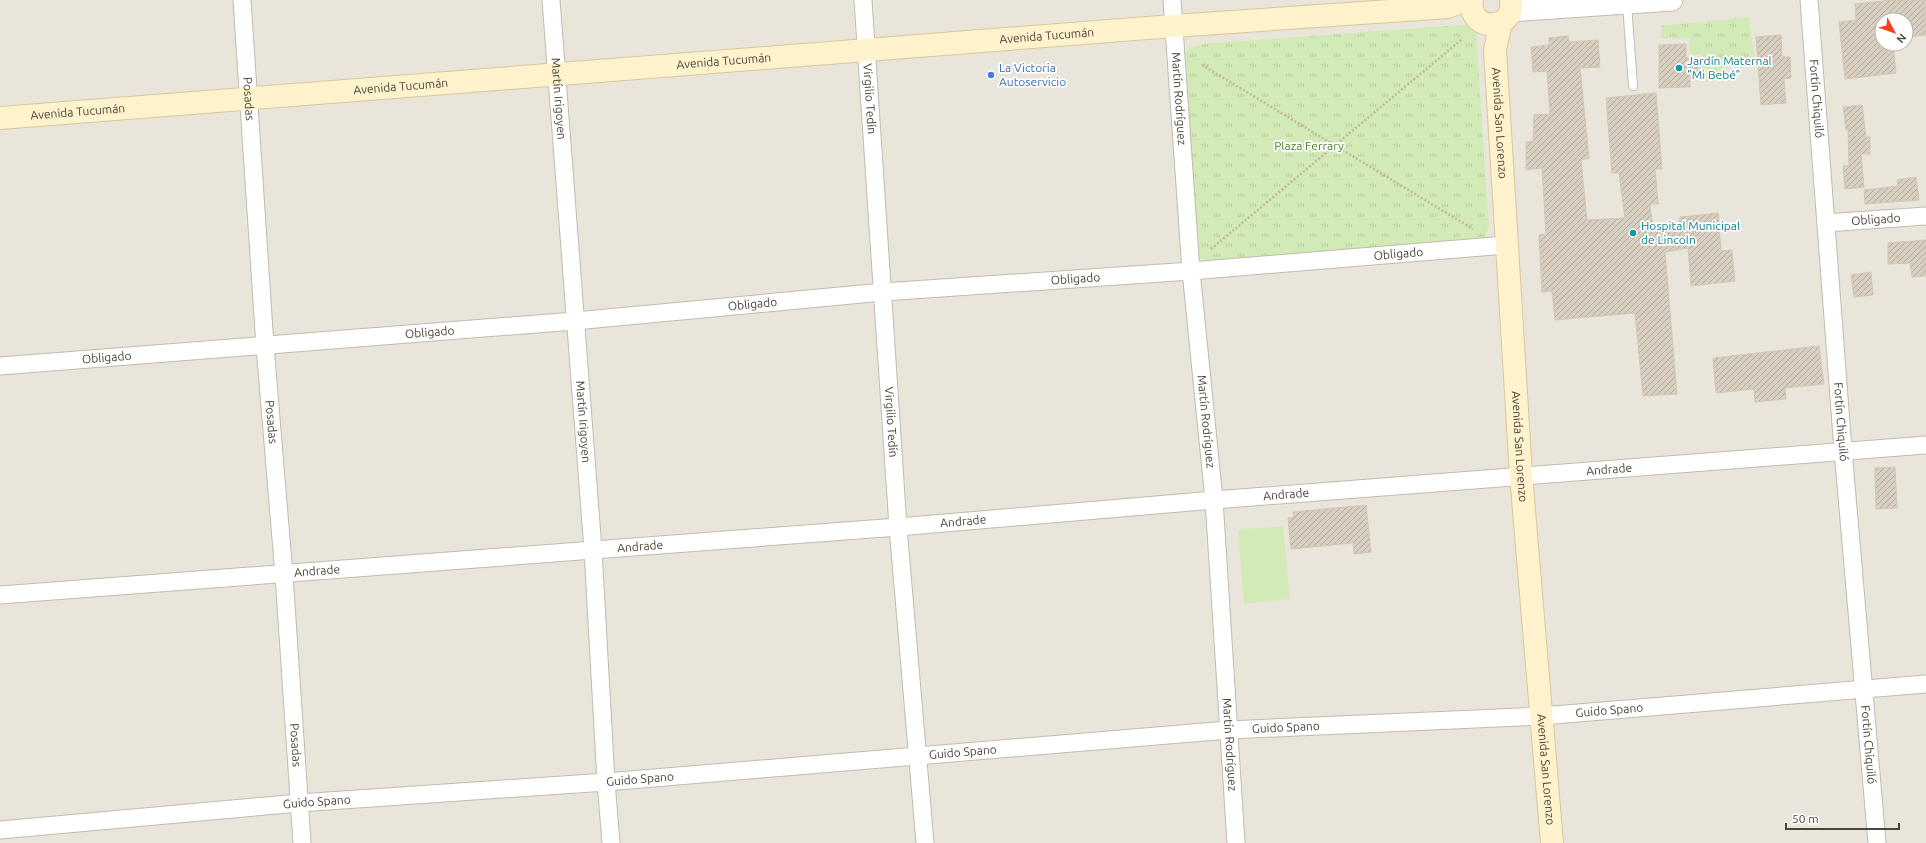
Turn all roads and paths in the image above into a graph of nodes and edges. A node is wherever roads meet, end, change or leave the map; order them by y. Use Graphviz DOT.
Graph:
graph roads {
  1 [pos="242,0"];
  2 [pos="551,0"];
  3 [pos="863,0"];
  4 [pos="1172,0"];
  5 [pos="1672,0"];
  6 [pos="1809,0"];
  7 [pos="1626,3"];
  8 [pos="1483,10"];
  9 [pos="1173,26"];
  10 [pos="1461,40"];
  11 [pos="868,50"];
  12 [pos="1202,65"];
  13 [pos="556,74"];
  14 [pos="1633,86"];
  15 [pos="250,98"];
  16 [pos="0,118"];
  17 [pos="1335,146"];
  18 [pos="1926,216"];
  19 [pos="1826,223"];
  20 [pos="1473,229"];
  21 [pos="1506,245"];
  22 [pos="1211,249"];
  23 [pos="1191,271"];
  24 [pos="883,292"];
  25 [pos="575,320"];
  26 [pos="265,346"];
  27 [pos="0,366"];
  28 [pos="1926,444"];
  29 [pos="1843,450"];
  30 [pos="1521,475"];
  31 [pos="1214,500"];
  32 [pos="898,527"];
  33 [pos="593,550"];
  34 [pos="284,575"];
  35 [pos="0,595"];
  36 [pos="1926,684"];
  37 [pos="1864,689"];
  38 [pos="1542,716"];
  39 [pos="1228,730"];
  40 [pos="919,756"];
  41 [pos="606,782"];
  42 [pos="299,803"];
  43 [pos="0,830"];
  44 [pos="302,843"];
  45 [pos="612,843"];
  46 [pos="926,843"];
  47 [pos="1236,843"];
  48 [pos="1552,843"];
  49 [pos="1877,843"];
  1 -- 15 [label="street, Posadas"];
  2 -- 13 [label="street, Martín Irigoyen"];
  3 -- 11 [label="street, Virgilio Tedín"];
  4 -- 9 [label="street, Martín Rodríguez"];
  5 -- 7 [label="street"];
  6 -- 19 [label="street, Fortín Chiquiló"];
  7 -- 8 [label="street"];
  7 -- 14 [label="lane"];
  8 -- 9 [label="main road, Avenida Tucumán"];
  8 -- 21 [label="main road, Avenida San Lorenzo"];
  9 -- 11 [label="main road, Avenida Tucumán"];
  9 -- 23 [label="street, Martín Rodríguez"];
  10 -- 17 [label="path"];
  11 -- 13 [label="main road, Avenida Tucumán"];
  11 -- 24 [label="street, Virgilio Tedín"];
  12 -- 17 [label="path"];
  13 -- 15 [label="main road, Avenida Tucumán"];
  13 -- 25 [label="street, Martín Irigoyen"];
  15 -- 16 [label="main road, Avenida Tucumán"];
  15 -- 26 [label="street, Posadas"];
  17 -- 20 [label="path"];
  17 -- 22 [label="path"];
  18 -- 19 [label="street, Obligado"];
  19 -- 29 [label="street, Fortín Chiquiló"];
  21 -- 23 [label="street, Obligado"];
  21 -- 30 [label="main road, Avenida San Lorenzo"];
  23 -- 24 [label="street, Obligado"];
  23 -- 31 [label="street, Martín Rodríguez"];
  24 -- 25 [label="street, Obligado"];
  24 -- 32 [label="street, Virgilio Tedín"];
  25 -- 26 [label="street, Obligado"];
  25 -- 33 [label="street, Martín Irigoyen"];
  26 -- 27 [label="street, Obligado"];
  26 -- 34 [label="street, Posadas"];
  28 -- 29 [label="street, Andrade"];
  29 -- 30 [label="street, Andrade"];
  29 -- 37 [label="street, Fortín Chiquiló"];
  30 -- 31 [label="street, Andrade"];
  30 -- 38 [label="main road, Avenida San Lorenzo"];
  31 -- 32 [label="street, Andrade"];
  31 -- 39 [label="street, Martín Rodríguez"];
  32 -- 33 [label="street, Andrade"];
  32 -- 40 [label="street, Virgilio Tedín"];
  33 -- 34 [label="street, Andrade"];
  33 -- 41 [label="street, Martín Irigoyen"];
  34 -- 35 [label="street, Andrade"];
  34 -- 42 [label="street, Posadas"];
  36 -- 37 [label="street, Guido Spano"];
  37 -- 38 [label="street, Guido Spano"];
  37 -- 49 [label="street, Fortín Chiquiló"];
  38 -- 39 [label="street, Guido Spano"];
  38 -- 48 [label="main road, Avenida San Lorenzo"];
  39 -- 40 [label="street, Guido Spano"];
  39 -- 47 [label="street, Martín Rodríguez"];
  40 -- 41 [label="street, Guido Spano"];
  40 -- 46 [label="street, Virgilio Tedín"];
  41 -- 42 [label="street, Guido Spano"];
  41 -- 45 [label="street, Martín Irigoyen"];
  42 -- 43 [label="street, Guido Spano"];
  42 -- 44 [label="street, Posadas"];
}
